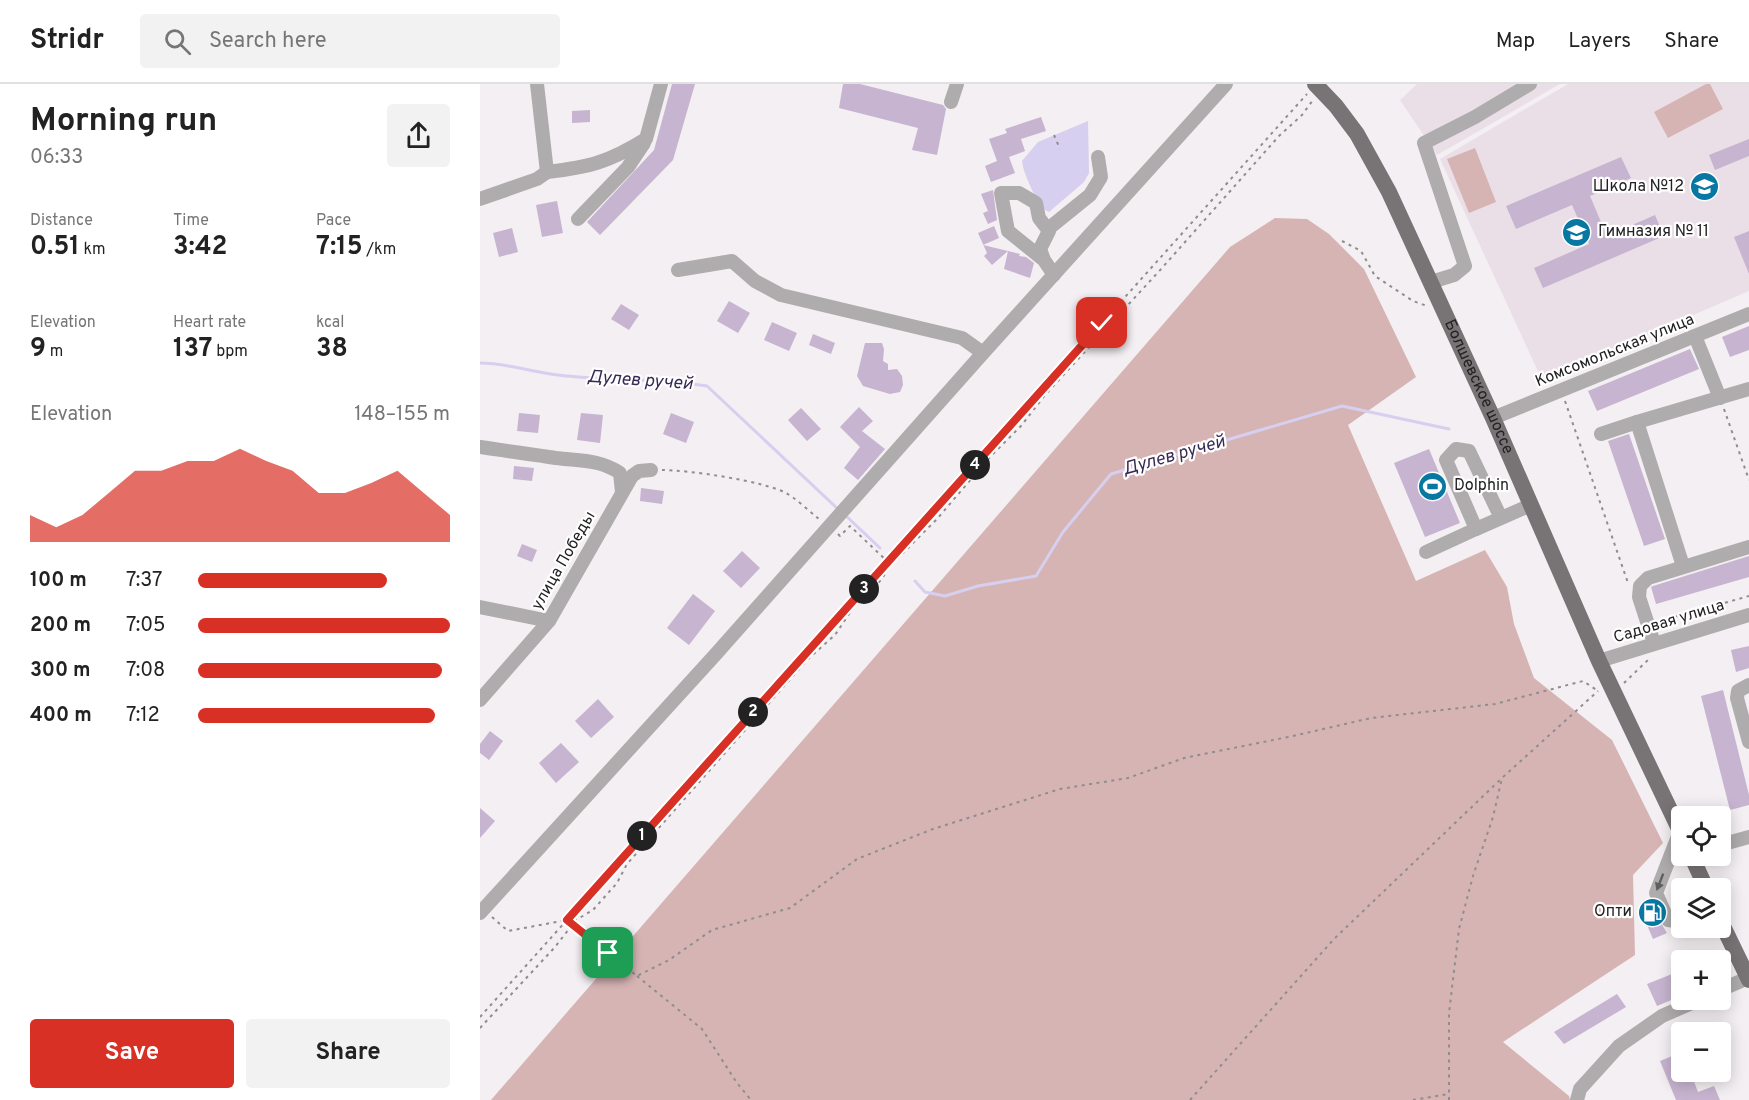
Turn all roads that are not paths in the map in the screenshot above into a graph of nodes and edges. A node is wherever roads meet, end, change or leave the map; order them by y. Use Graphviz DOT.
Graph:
graph roads {
  1 [pos="537,84"];
  2 [pos="661,84"];
  3 [pos="957,84"];
  4 [pos="1226,84"];
  5 [pos="1527,85"];
  6 [pos="1318,87"];
  7 [pos="951,102"];
  8 [pos="646,139"];
  9 [pos="1098,157"];
  10 [pos="547,172"];
  11 [pos="480,199"];
  12 [pos="578,219"];
  13 [pos="1048,229"];
  14 [pos="1044,260"];
  15 [pos="678,270"];
  16 [pos="1054,275"];
  17 [pos="1431,282"];
  18 [pos="1749,314"];
  19 [pos="1695,336"];
  20 [pos="983,353"];
  21 [pos="1749,389"];
  22 [pos="1719,398"];
  23 [pos="1493,418"];
  24 [pos="1637,422"];
  25 [pos="1601,434"];
  26 [pos="480,447"];
  27 [pos="651,470"];
  28 [pos="622,492"];
  29 [pos="1531,505"];
  30 [pos="1501,518"];
  31 [pos="1476,529"];
  32 [pos="1749,547"];
  33 [pos="1426,552"];
  34 [pos="1683,566"];
  35 [pos="480,606"];
  36 [pos="1749,615"];
  37 [pos="549,621"];
  38 [pos="1652,644"];
  39 [pos="1599,660"];
  40 [pos="1749,686"];
  41 [pos="480,700"];
  42 [pos="1749,742"];
  43 [pos="1671,812"];
  44 [pos="1749,837"];
  45 [pos="1731,842"];
  46 [pos="1671,857"];
  47 [pos="482,911"];
  48 [pos="1671,920"];
  49 [pos="1728,938"];
  50 [pos="1749,979"];
  51 [pos="1731,986"];
  52 [pos="1676,1010"];
  53 [pos="1577,1100"];
  1 -- 10 [label="street"];
  2 -- 8 [label="street"];
  3 -- 7 [label="street"];
  4 -- 16 [label="street"];
  5 -- 17 [label="street"];
  6 -- 17 [label="main road, Болшевское шоссе"];
  8 -- 10 [label="street"];
  8 -- 12 [label="street"];
  9 -- 13 [label="street"];
  10 -- 11 [label="street"];
  13 -- 14 [label="street"];
  13 -- 14 [label="street"];
  14 -- 16 [label="street"];
  15 -- 20 [label="street"];
  16 -- 20 [label="street"];
  17 -- 23 [label="main road, Болшевское шоссе"];
  18 -- 19 [label="street, Комсомольская улица"];
  19 -- 22 [label="street"];
  19 -- 23 [label="street, Комсомольская улица"];
  20 -- 47 [label="street"];
  21 -- 22 [label="street"];
  22 -- 24 [label="street"];
  23 -- 29 [label="main road, Болшевское шоссе"];
  24 -- 25 [label="street"];
  24 -- 34 [label="street"];
  26 -- 28 [label="street"];
  27 -- 28 [label="street, улица Победы"];
  28 -- 37 [label="street, улица Победы"];
  29 -- 30 [label="street"];
  29 -- 39 [label="main road, Болшевское шоссе"];
  30 -- 31 [label="street"];
  30 -- 31 [label="street"];
  31 -- 33 [label="street"];
  32 -- 34 [label="street"];
  34 -- 38 [label="street"];
  35 -- 37 [label="street"];
  36 -- 38 [label="street, Садовая улица"];
  37 -- 41 [label="street, улица Победы"];
  38 -- 39 [label="street, Садовая улица"];
  39 -- 43 [label="main road, Болшевское шоссе"];
  40 -- 42 [label="street"];
  44 -- 45 [label="street"];
  46 -- 48 [label="street, one-way"];
  49 -- 50 [label="main road"];
  50 -- 51 [label="street"];
  52 -- 53 [label="street"];
}
